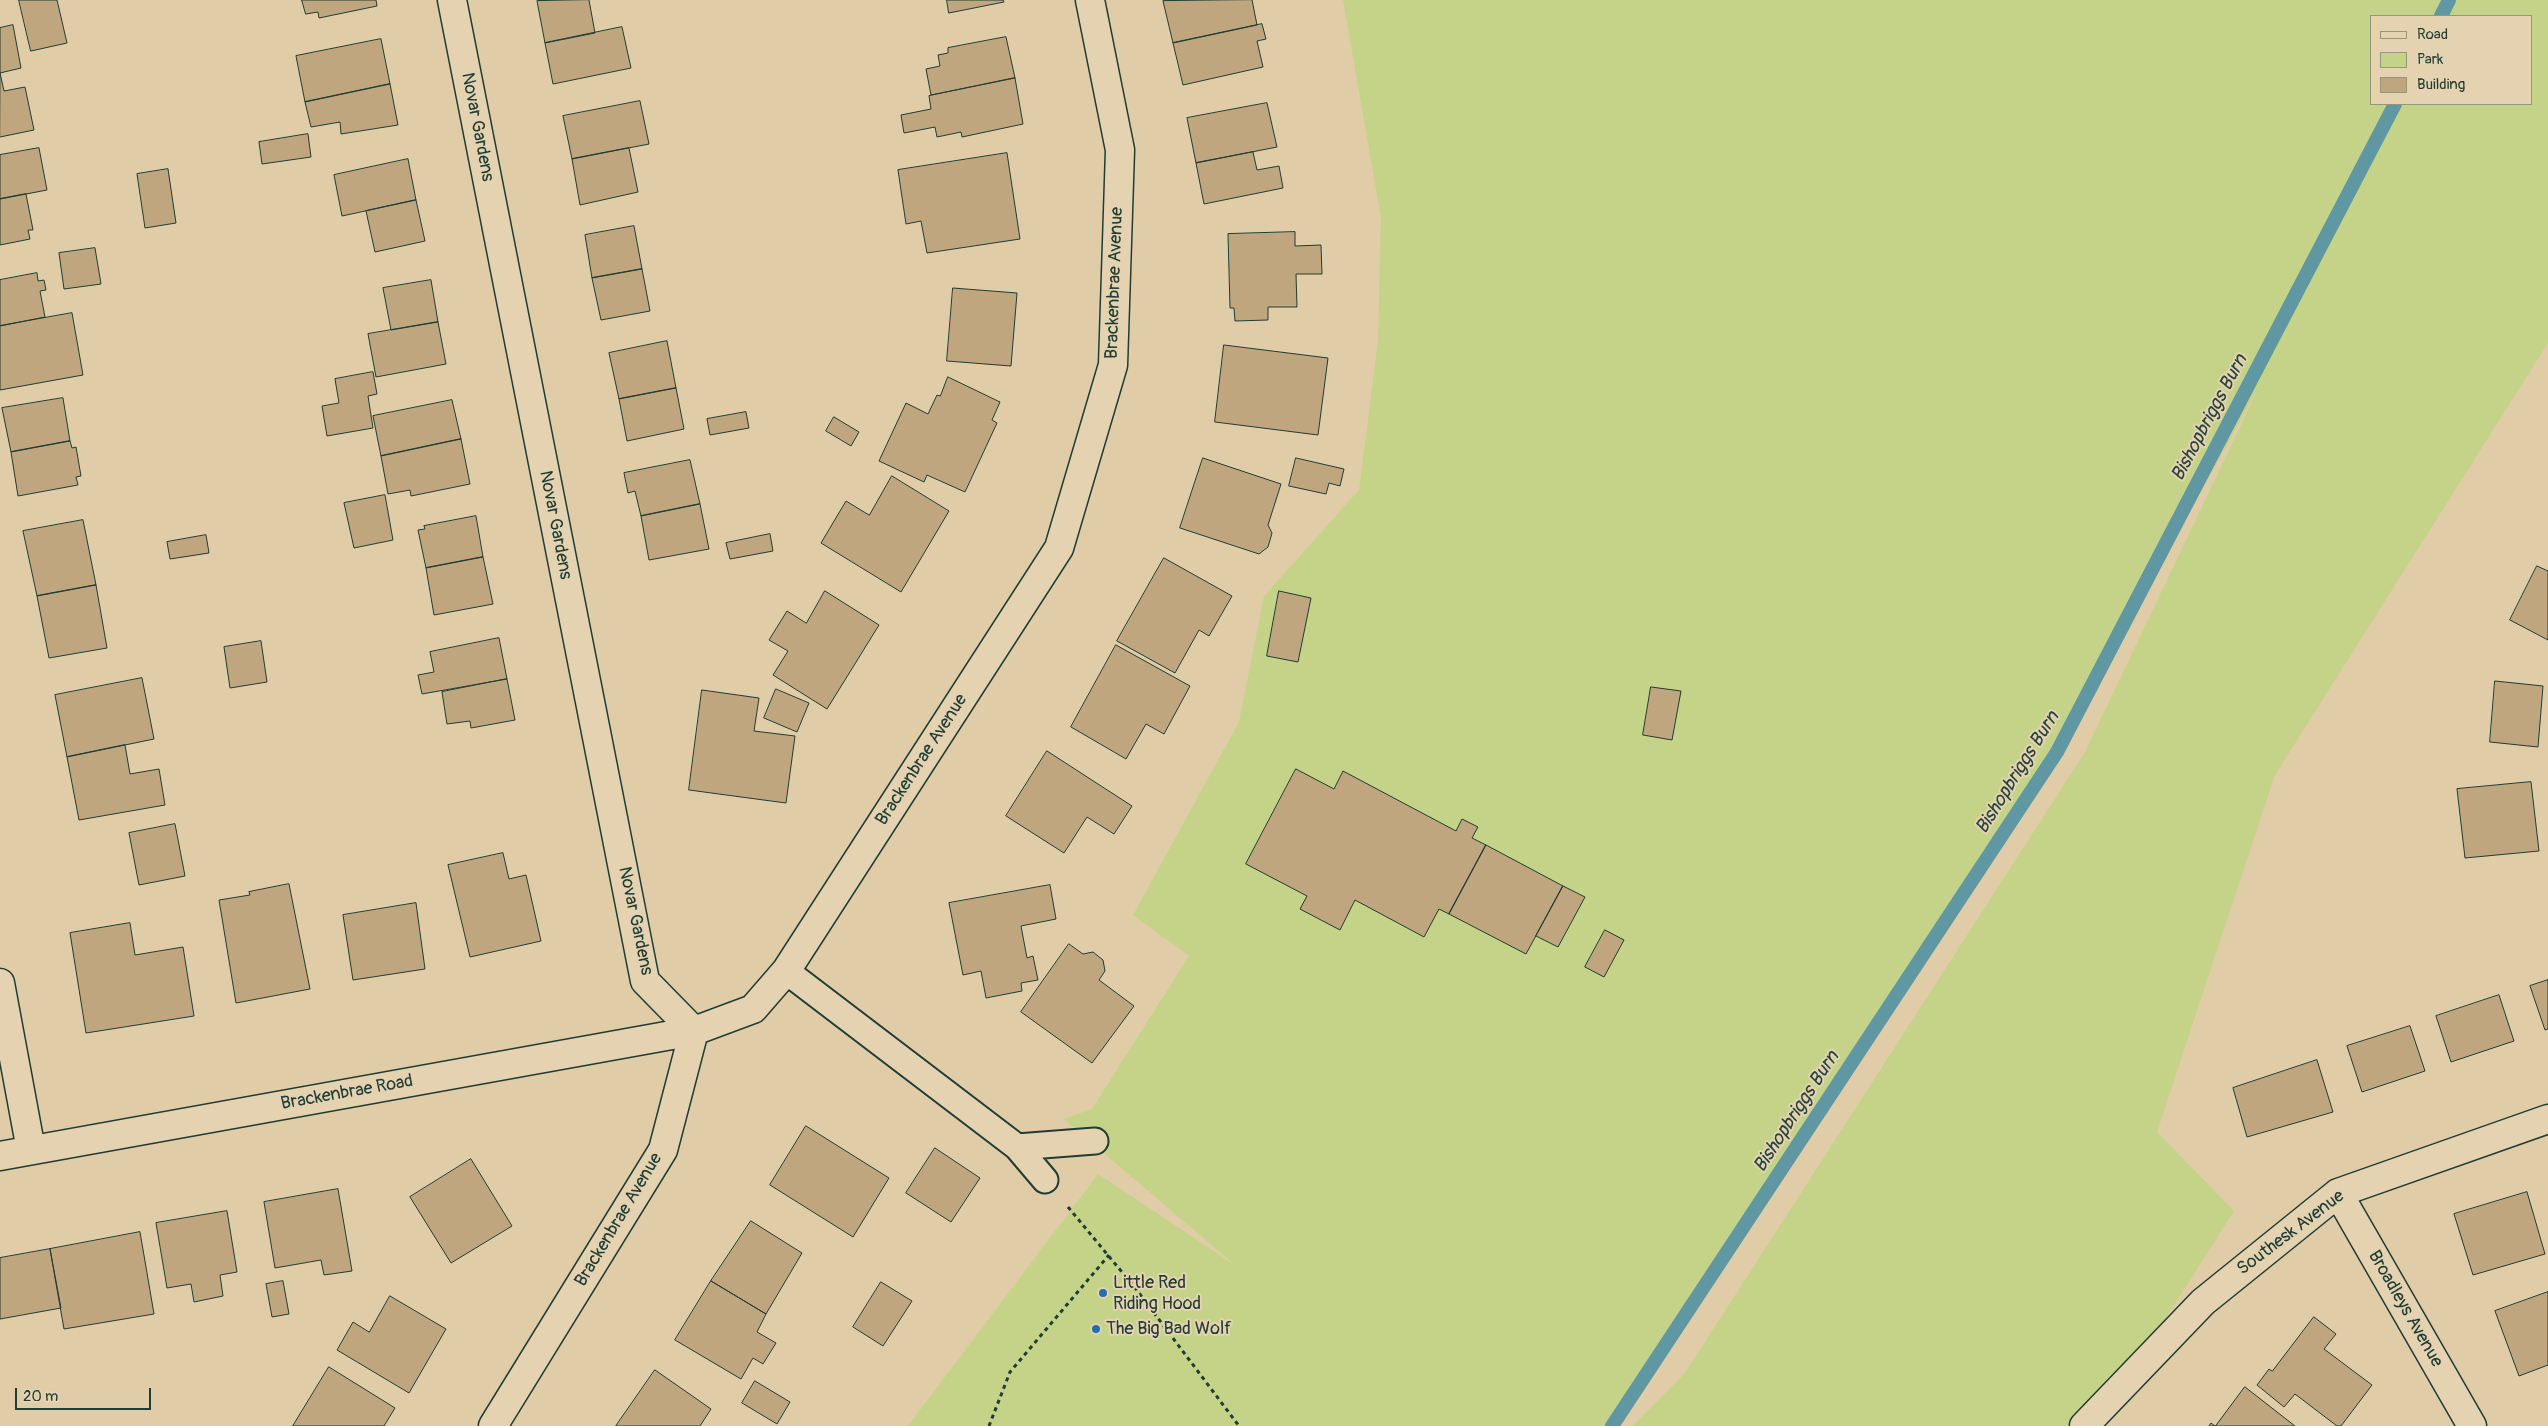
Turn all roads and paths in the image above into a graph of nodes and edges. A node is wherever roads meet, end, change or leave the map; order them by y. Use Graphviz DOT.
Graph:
graph roads {
  1 [pos="452,0"];
  2 [pos="1090,0"];
  3 [pos="786,971"];
  4 [pos="0,984"];
  5 [pos="694,1031"];
  6 [pos="2548,1119"];
  7 [pos="1095,1141"];
  8 [pos="1017,1147"];
  9 [pos="31,1150"];
  10 [pos="0,1156"];
  11 [pos="1045,1180"];
  12 [pos="2338,1193"];
  13 [pos="1109,1255"];
  14 [pos="493,1426"];
  15 [pos="989,1426"];
  16 [pos="1239,1426"];
  17 [pos="2084,1426"];
  18 [pos="2472,1426"];
  1 -- 5 [label="street, Novar Gardens"];
  2 -- 3 [label="street, Brackenbrae Avenue"];
  3 -- 5 [label="street, Brackenbrae Avenue"];
  3 -- 8 [label="lane"];
  4 -- 9 [label="street"];
  5 -- 9 [label="street, Brackenbrae Road"];
  5 -- 14 [label="street, Brackenbrae Avenue"];
  6 -- 12 [label="street, Southesk Avenue"];
  7 -- 8 [label="lane"];
  8 -- 11 [label="lane"];
  9 -- 10 [label="street, Brackenbrae Road"];
  11 -- 13 [label="path"];
  12 -- 17 [label="street, Southesk Avenue"];
  12 -- 18 [label="street, Broadleys Avenue"];
  13 -- 15 [label="path"];
  13 -- 16 [label="path"];
}
